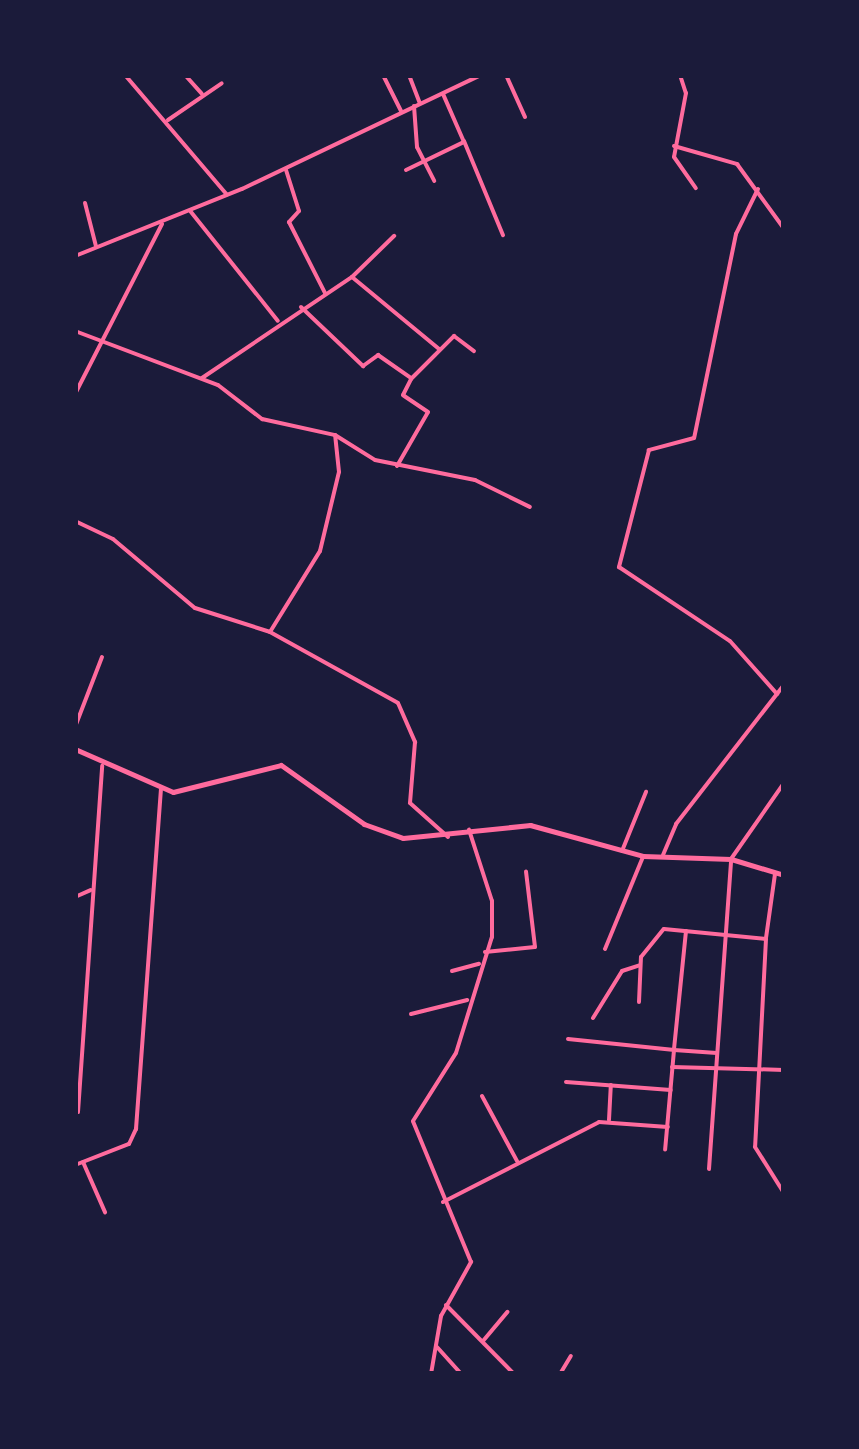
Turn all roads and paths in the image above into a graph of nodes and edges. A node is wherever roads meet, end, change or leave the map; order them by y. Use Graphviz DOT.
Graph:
graph roads {
  1 [pos="125,75"];
  2 [pos="142,75"];
  3 [pos="186,75"];
  4 [pos="383,75"];
  5 [pos="409,75"];
  6 [pos="481,75"];
  7 [pos="506,75"];
  8 [pos="680,75"];
  9 [pos="133,84"];
  10 [pos="222,84"];
  11 [pos="202,94"];
  12 [pos="443,94"];
  13 [pos="417,104"];
  14 [pos="401,112"];
  15 [pos="525,118"];
  16 [pos="168,120"];
  17 [pos="464,141"];
  18 [pos="674,146"];
  19 [pos="424,162"];
  20 [pos="285,168"];
  21 [pos="406,170"];
  22 [pos="434,181"];
  23 [pos="696,188"];
  24 [pos="758,188"];
  25 [pos="227,195"];
  26 [pos="85,203"];
  27 [pos="191,212"];
  28 [pos="162,224"];
  29 [pos="782,226"];
  30 [pos="503,234"];
  31 [pos="394,236"];
  32 [pos="97,249"];
  33 [pos="75,256"];
  34 [pos="352,277"];
  35 [pos="325,293"];
  36 [pos="301,307"];
  37 [pos="278,322"];
  38 [pos="75,331"];
  39 [pos="104,340"];
  40 [pos="439,349"];
  41 [pos="474,352"];
  42 [pos="411,378"];
  43 [pos="201,379"];
  44 [pos="78,382"];
  45 [pos="75,394"];
  46 [pos="335,435"];
  47 [pos="397,466"];
  48 [pos="530,507"];
  49 [pos="75,522"];
  50 [pos="270,632"];
  51 [pos="102,657"];
  52 [pos="784,685"];
  53 [pos="777,694"];
  54 [pos="75,727"];
  55 [pos="75,749"];
  56 [pos="102,766"];
  57 [pos="784,784"];
  58 [pos="161,789"];
  59 [pos="646,792"];
  60 [pos="469,830"];
  61 [pos="448,837"];
  62 [pos="622,852"];
  63 [pos="643,856"];
  64 [pos="662,858"];
  65 [pos="731,859"];
  66 [pos="526,872"];
  67 [pos="775,874"];
  68 [pos="784,875"];
  69 [pos="90,890"];
  70 [pos="75,897"];
  71 [pos="686,931"];
  72 [pos="726,934"];
  73 [pos="766,939"];
  74 [pos="606,950"];
  75 [pos="485,952"];
  76 [pos="479,964"];
  77 [pos="640,965"];
  78 [pos="452,971"];
  79 [pos="467,1000"];
  80 [pos="639,1002"];
  81 [pos="411,1014"];
  82 [pos="594,1018"];
  83 [pos="568,1039"];
  84 [pos="674,1050"];
  85 [pos="717,1054"];
  86 [pos="672,1068"];
  87 [pos="716,1068"];
  88 [pos="758,1069"];
  89 [pos="784,1070"];
  90 [pos="566,1082"];
  91 [pos="611,1085"];
  92 [pos="672,1090"];
  93 [pos="482,1096"];
  94 [pos="78,1112"];
  95 [pos="609,1120"];
  96 [pos="668,1126"];
  97 [pos="665,1150"];
  98 [pos="517,1161"];
  99 [pos="84,1162"];
  100 [pos="75,1166"];
  101 [pos="710,1169"];
  102 [pos="784,1193"];
  103 [pos="443,1202"];
  104 [pos="105,1212"];
  105 [pos="446,1304"];
  106 [pos="508,1312"];
  107 [pos="458,1316"];
  108 [pos="440,1321"];
  109 [pos="483,1341"];
  110 [pos="436,1347"];
  111 [pos="571,1356"];
  112 [pos="87,1374"];
  113 [pos="108,1374"];
  114 [pos="431,1374"];
  115 [pos="461,1374"];
  116 [pos="514,1374"];
  117 [pos="560,1374"];
  1 -- 9 [label="street"];
  2 -- 9 [label="street"];
  3 -- 11 [label="street"];
  4 -- 14 [label="street"];
  5 -- 13 [label="street"];
  6 -- 12 [label="street"];
  7 -- 15 [label="street"];
  8 -- 18 [label="street"];
  9 -- 16 [label="street"];
  10 -- 11 [label="street"];
  11 -- 16 [label="street"];
  12 -- 13 [label="street"];
  12 -- 17 [label="street"];
  13 -- 14 [label="street"];
  13 -- 19 [label="street"];
  14 -- 20 [label="street"];
  16 -- 25 [label="street"];
  17 -- 19 [label="street"];
  17 -- 30 [label="street"];
  18 -- 23 [label="street"];
  18 -- 24 [label="street"];
  19 -- 21 [label="street"];
  19 -- 22 [label="street"];
  20 -- 25 [label="street"];
  20 -- 35 [label="street"];
  24 -- 29 [label="street"];
  24 -- 53 [label="street"];
  25 -- 27 [label="street"];
  26 -- 32 [label="street"];
  27 -- 28 [label="street"];
  27 -- 37 [label="street"];
  28 -- 32 [label="street"];
  28 -- 39 [label="street"];
  31 -- 34 [label="street"];
  32 -- 33 [label="street"];
  34 -- 35 [label="street"];
  34 -- 40 [label="street"];
  35 -- 36 [label="street"];
  36 -- 37 [label="street"];
  36 -- 42 [label="street"];
  37 -- 43 [label="street"];
  38 -- 39 [label="street"];
  39 -- 43 [label="street"];
  39 -- 44 [label="street"];
  40 -- 41 [label="street"];
  40 -- 42 [label="street"];
  42 -- 47 [label="street"];
  43 -- 46 [label="street"];
  44 -- 45 [label="street"];
  46 -- 47 [label="street"];
  46 -- 50 [label="street"];
  47 -- 48 [label="street"];
  49 -- 50 [label="street"];
  50 -- 61 [label="street"];
  51 -- 54 [label="street"];
  52 -- 53 [label="street"];
  53 -- 64 [label="street"];
  55 -- 56 [label="street"];
  56 -- 58 [label="street"];
  56 -- 69 [label="street"];
  57 -- 65 [label="street"];
  58 -- 61 [label="street"];
  58 -- 99 [label="street"];
  59 -- 62 [label="street"];
  60 -- 61 [label="street"];
  60 -- 62 [label="street"];
  60 -- 75 [label="street"];
  62 -- 63 [label="street"];
  63 -- 64 [label="street"];
  63 -- 74 [label="street"];
  64 -- 65 [label="street"];
  65 -- 67 [label="street"];
  65 -- 72 [label="street"];
  66 -- 75 [label="street"];
  67 -- 68 [label="street"];
  67 -- 73 [label="street"];
  69 -- 70 [label="street"];
  69 -- 94 [label="street"];
  71 -- 72 [label="street"];
  71 -- 77 [label="street"];
  71 -- 84 [label="street"];
  72 -- 73 [label="street"];
  72 -- 85 [label="street"];
  73 -- 88 [label="street"];
  75 -- 76 [label="street"];
  76 -- 78 [label="street"];
  76 -- 79 [label="street"];
  77 -- 80 [label="street"];
  77 -- 82 [label="street"];
  79 -- 81 [label="street"];
  79 -- 103 [label="street"];
  83 -- 84 [label="street"];
  84 -- 85 [label="street"];
  84 -- 86 [label="street"];
  85 -- 87 [label="street"];
  86 -- 87 [label="street"];
  86 -- 92 [label="street"];
  87 -- 88 [label="street"];
  87 -- 101 [label="street"];
  88 -- 89 [label="street"];
  88 -- 102 [label="street"];
  90 -- 91 [label="street"];
  91 -- 92 [label="street"];
  91 -- 95 [label="street"];
  92 -- 96 [label="street"];
  93 -- 98 [label="street"];
  95 -- 96 [label="street"];
  95 -- 98 [label="street"];
  96 -- 97 [label="street"];
  98 -- 103 [label="street"];
  99 -- 100 [label="street"];
  99 -- 104 [label="street"];
  103 -- 105 [label="street"];
  105 -- 107 [label="street"];
  105 -- 108 [label="street"];
  106 -- 109 [label="street"];
  107 -- 108 [label="street"];
  107 -- 109 [label="street"];
  108 -- 110 [label="street"];
  109 -- 116 [label="street"];
  110 -- 114 [label="street"];
  110 -- 115 [label="street"];
  111 -- 117 [label="street"];
  112 -- 113 [label="street"];
}
